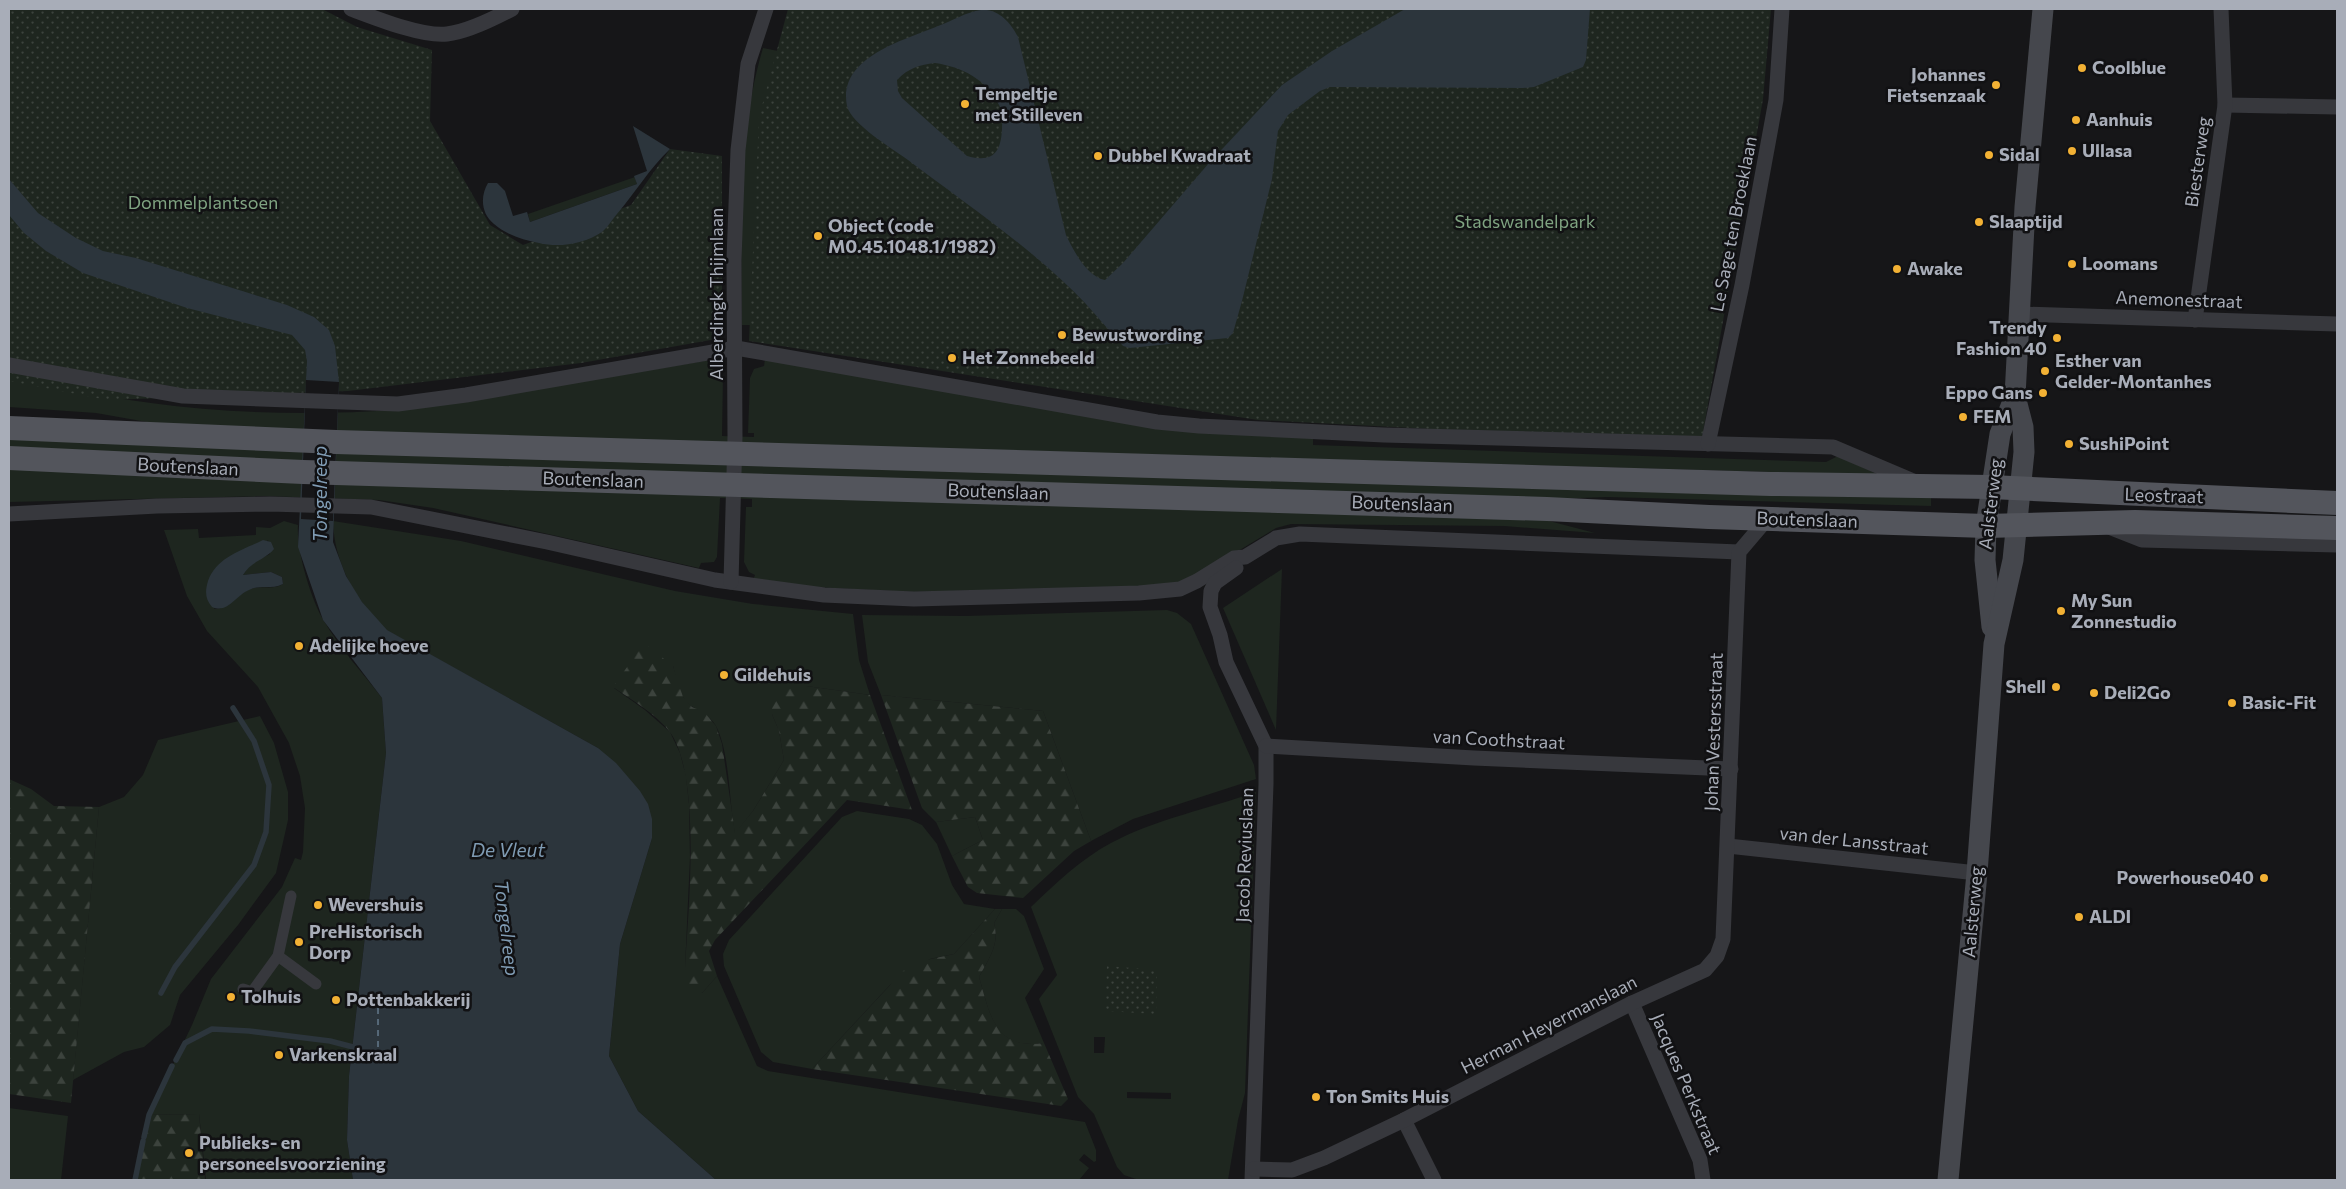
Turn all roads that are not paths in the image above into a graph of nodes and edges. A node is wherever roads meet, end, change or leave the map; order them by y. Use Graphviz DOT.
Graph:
graph roads {
  1 [pos="351,9"];
  2 [pos="512,9"];
  3 [pos="766,9"];
  4 [pos="1782,9"];
  5 [pos="2043,9"];
  6 [pos="2221,9"];
  7 [pos="2225,105"];
  8 [pos="2337,107"];
  9 [pos="2020,314"];
  10 [pos="2195,320"];
  11 [pos="2337,324"];
  12 [pos="736,348"];
  13 [pos="9,365"];
  14 [pos="2015,396"];
  15 [pos="9,428"];
  16 [pos="1708,444"];
  17 [pos="9,458"];
  18 [pos="1923,486"];
  19 [pos="1991,487"];
  20 [pos="2020,489"];
  21 [pos="2337,503"];
  22 [pos="9,514"];
  23 [pos="1767,519"];
  24 [pos="2102,524"];
  25 [pos="1986,526"];
  26 [pos="2017,526"];
  27 [pos="2337,528"];
  28 [pos="2337,545"];
  29 [pos="1739,552"];
  30 [pos="1245,557"];
  31 [pos="731,582"];
  32 [pos="1994,644"];
  33 [pos="1266,746"];
  34 [pos="1732,768"];
  35 [pos="1728,846"];
  36 [pos="1977,873"];
  37 [pos="291,896"];
  38 [pos="278,956"];
  39 [pos="1717,956"];
  40 [pos="316,984"];
  41 [pos="243,990"];
  42 [pos="1632,1004"];
  43 [pos="1404,1120"];
  44 [pos="1253,1175"];
  45 [pos="1434,1180"];
  46 [pos="1703,1180"];
  47 [pos="1948,1180"];
  1 -- 2 [label="street"];
  3 -- 12 [label="street, Alberdingk Thijmlaan"];
  4 -- 16 [label="street, Le Sage ten Broeklaan"];
  5 -- 9 [label="main road, Aalsterweg"];
  6 -- 7 [label="street, Biesterweg"];
  7 -- 8 [label="street"];
  7 -- 10 [label="street, Biesterweg"];
  9 -- 10 [label="street, Anemonestraat"];
  9 -- 14 [label="main road, Aalsterweg"];
  10 -- 11 [label="street, Anemonestraat"];
  12 -- 13 [label="street, Boutenslaan"];
  12 -- 16 [label="street, Boutenslaan"];
  12 -- 31 [label="street, Alberdingk Thijmlaan"];
  14 -- 19 [label="main road, Aalsterweg"];
  14 -- 20 [label="main road, Aalsterweg"];
  15 -- 18 [label="main road, Boutenslaan"];
  16 -- 18 [label="street, Boutenslaan"];
  17 -- 23 [label="main road, Boutenslaan"];
  18 -- 19 [label="main road, Boutenslaan"];
  19 -- 20 [label="main road, Leostraat"];
  19 -- 25 [label="main road, Aalsterweg"];
  20 -- 21 [label="main road, Leostraat"];
  20 -- 26 [label="main road, Aalsterweg"];
  22 -- 31 [label="street, Boutenslaan"];
  23 -- 25 [label="main road, Boutenslaan"];
  23 -- 29 [label="street"];
  24 -- 26 [label="main road, Leostraat"];
  24 -- 27 [label="main road, Leostraat"];
  24 -- 28 [label="street, Leostraat"];
  25 -- 26 [label="main road, Leostraat"];
  25 -- 32 [label="main road, Aalsterweg"];
  26 -- 32 [label="main road, Aalsterweg"];
  29 -- 30 [label="street, Boutenslaan"];
  29 -- 34 [label="street, Johan Vestersstraat"];
  30 -- 31 [label="street, Boutenslaan"];
  30 -- 33 [label="street, Jacob Reviuslaan"];
  32 -- 36 [label="main road, Aalsterweg"];
  33 -- 34 [label="street, van Coothstraat"];
  33 -- 44 [label="street, Jacob Reviuslaan"];
  34 -- 35 [label="street, Johan Vestersstraat"];
  35 -- 36 [label="street, van der Lansstraat"];
  35 -- 39 [label="street, Johan Vestersstraat"];
  36 -- 47 [label="main road, Aalsterweg"];
  37 -- 38 [label="street"];
  38 -- 40 [label="street"];
  38 -- 41 [label="street"];
  39 -- 42 [label="street, Herman Heyermanslaan"];
  42 -- 43 [label="street, Herman Heyermanslaan"];
  42 -- 46 [label="street, Jacques Perkstraat"];
  43 -- 44 [label="street, Herman Heyermanslaan"];
  43 -- 45 [label="street"];
}
